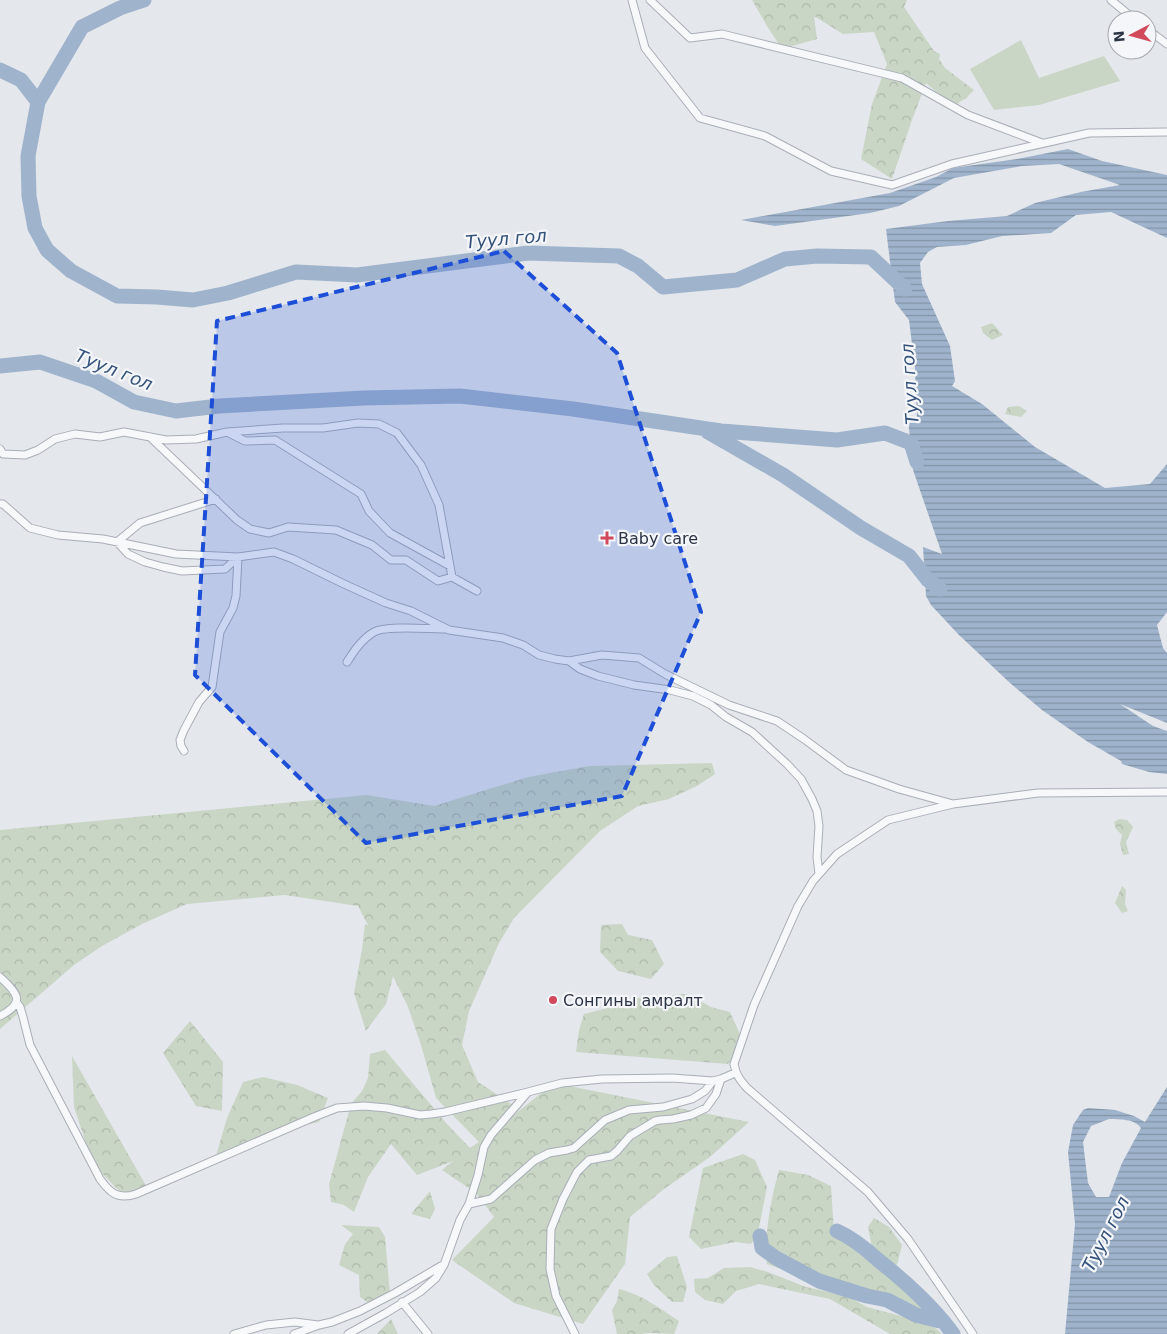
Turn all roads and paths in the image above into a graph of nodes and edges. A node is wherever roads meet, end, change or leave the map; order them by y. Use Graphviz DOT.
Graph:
graph roads {
  1 [pos="632,0"];
  2 [pos="650,0"];
  3 [pos="1111,0"];
  4 [pos="1123,10"];
  5 [pos="1167,132"];
  6 [pos="1042,144"];
  7 [pos="227,432"];
  8 [pos="150,436"];
  9 [pos="0,449"];
  10 [pos="216,499"];
  11 [pos="0,504"];
  12 [pos="117,542"];
  13 [pos="238,557"];
  14 [pos="450,566"];
  15 [pos="452,577"];
  16 [pos="477,591"];
  17 [pos="449,630"];
  18 [pos="569,661"];
  19 [pos="347,662"];
  20 [pos="184,751"];
  21 [pos="1167,792"];
  22 [pos="953,804"];
  23 [pos="819,874"];
  24 [pos="0,977"];
  25 [pos="16,1002"];
  26 [pos="0,1016"];
  27 [pos="735,1073"];
  28 [pos="717,1080"];
  29 [pos="528,1092"];
  30 [pos="468,1204"];
  31 [pos="444,1265"];
  32 [pos="402,1302"];
  33 [pos="318,1325"];
  34 [pos="234,1334"];
  35 [pos="294,1334"];
  36 [pos="348,1334"];
  37 [pos="428,1334"];
  38 [pos="576,1334"];
  39 [pos="973,1334"];
  1 -- 6 [label="street"];
  2 -- 6 [label="street"];
  3 -- 4 [label="street"];
  5 -- 6 [label="street"];
  7 -- 8 [label="street"];
  7 -- 14 [label="street"];
  7 -- 14 [label="street"];
  8 -- 9 [label="street"];
  8 -- 10 [label="street"];
  10 -- 12 [label="street"];
  10 -- 15 [label="street"];
  11 -- 12 [label="street"];
  12 -- 13 [label="street"];
  12 -- 13 [label="street"];
  13 -- 17 [label="street"];
  13 -- 20 [label="street"];
  14 -- 15 [label="street"];
  15 -- 16 [label="street"];
  17 -- 18 [label="street"];
  17 -- 19 [label="street"];
  18 -- 22 [label="street"];
  18 -- 23 [label="street"];
  21 -- 22 [label="street"];
  22 -- 23 [label="street"];
  23 -- 27 [label="street"];
  24 -- 25 [label="street"];
  25 -- 26 [label="street"];
  25 -- 29 [label="street"];
  27 -- 28 [label="street"];
  27 -- 39 [label="street"];
  28 -- 29 [label="street"];
  28 -- 30 [label="street"];
  28 -- 38 [label="street"];
  29 -- 30 [label="street"];
  30 -- 31 [label="street"];
  31 -- 32 [label="street"];
  31 -- 33 [label="street"];
  32 -- 36 [label="street"];
  32 -- 37 [label="street"];
  33 -- 34 [label="street"];
  33 -- 35 [label="street"];
}
